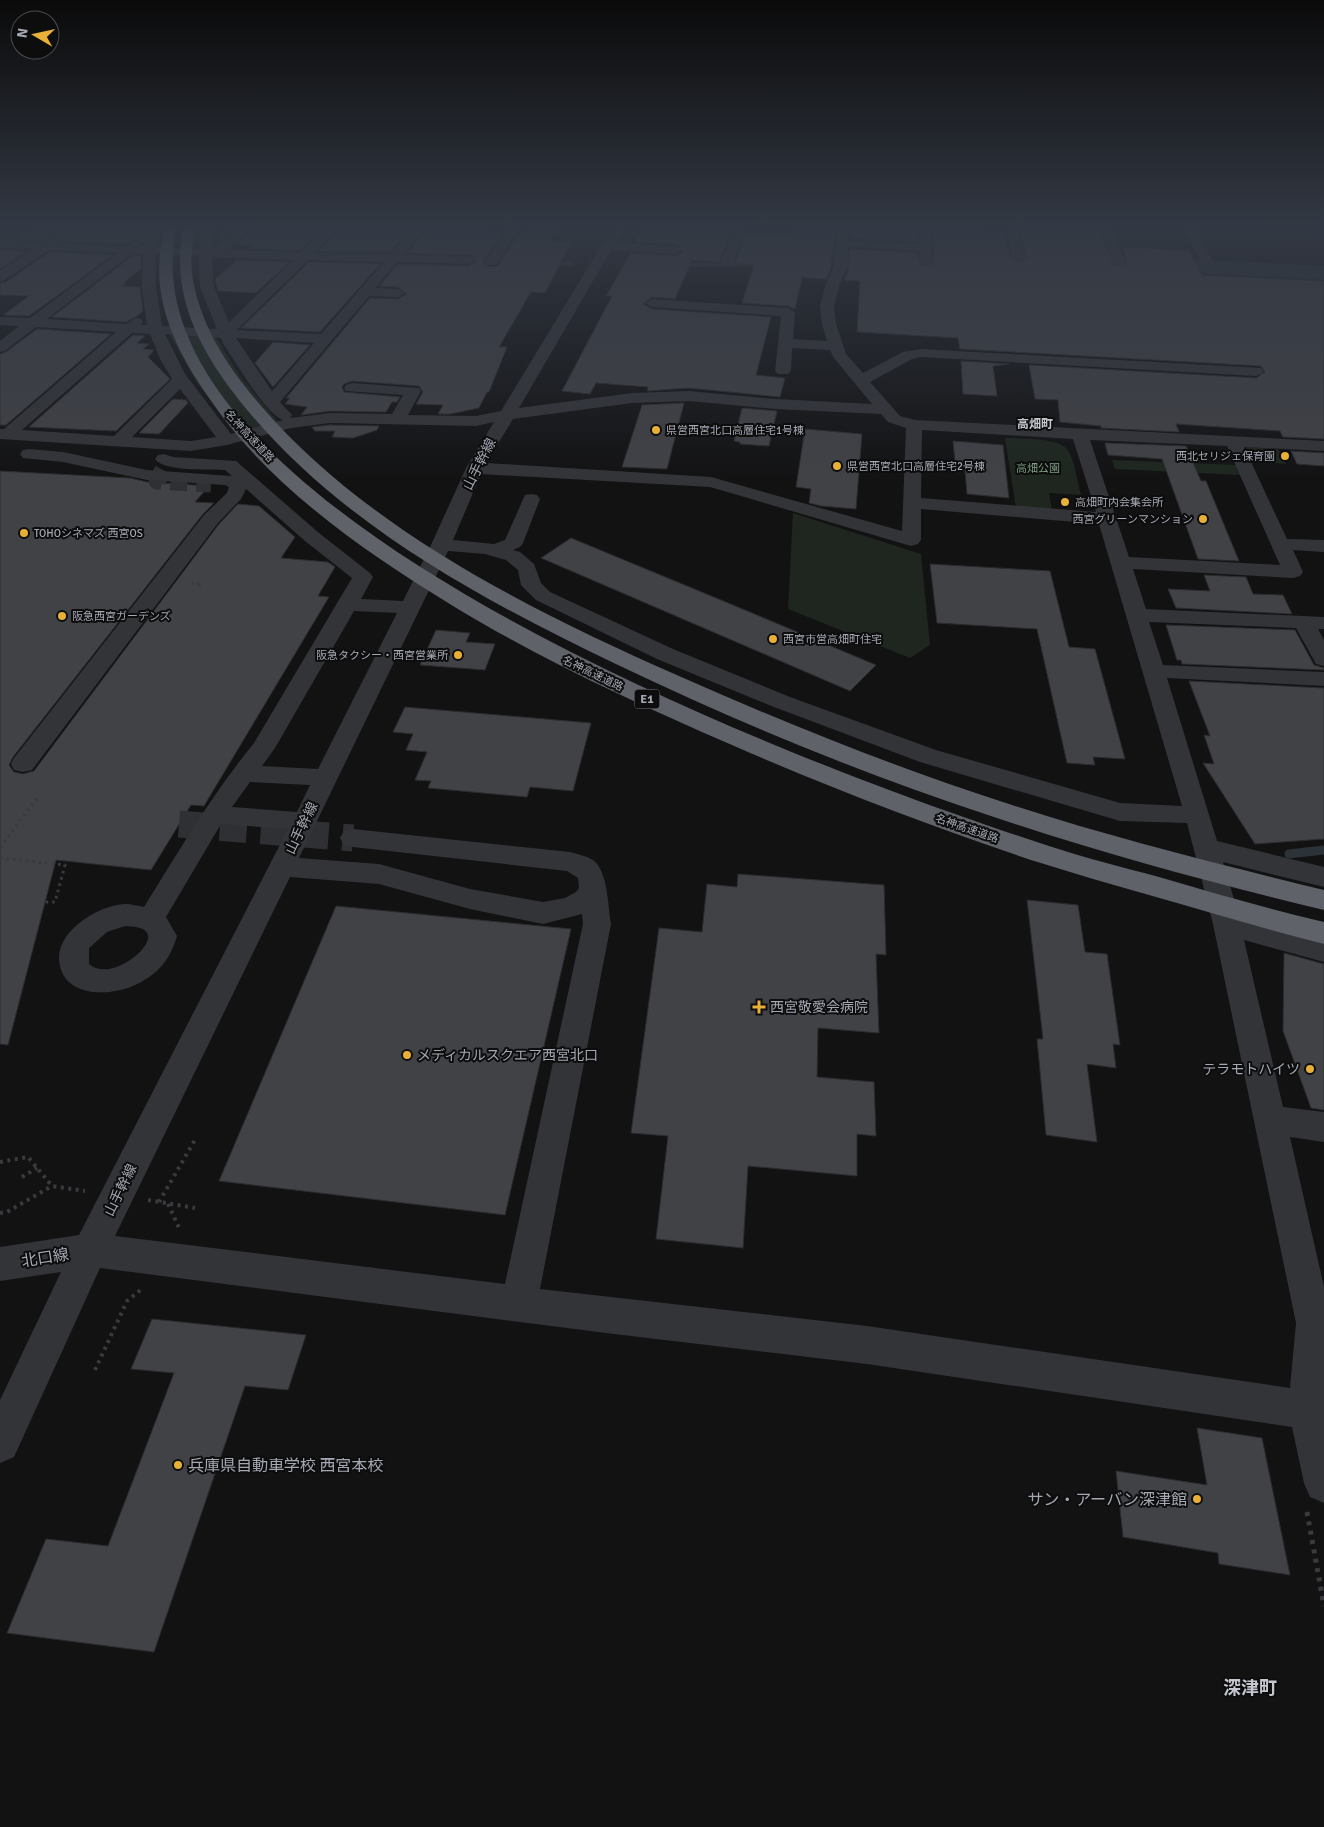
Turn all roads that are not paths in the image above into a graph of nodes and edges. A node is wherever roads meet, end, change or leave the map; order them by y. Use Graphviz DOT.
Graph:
graph roads {
  1 [pos="51,310"];
  2 [pos="150,310"];
  3 [pos="152,310"];
  4 [pos="171,310"];
  5 [pos="195,310"];
  6 [pos="216,310"];
  7 [pos="249,310"];
  8 [pos="348,310"];
  9 [pos="568,310"];
  10 [pos="762,310"];
  11 [pos="827,310"];
  12 [pos="0,321"];
  13 [pos="34,323"];
  14 [pos="130,328"];
  15 [pos="156,329"];
  16 [pos="225,334"];
  17 [pos="324,339"];
  18 [pos="785,343"];
  19 [pos="836,346"];
  20 [pos="0,348"];
  21 [pos="783,371"];
  22 [pos="1256,371"];
  23 [pos="180,380"];
  24 [pos="860,381"];
  25 [pos="271,402"];
  26 [pos="884,409"];
  27 [pos="504,416"];
  28 [pos="330,418"];
  29 [pos="397,419"];
  30 [pos="290,423"];
  31 [pos="914,425"];
  32 [pos="4,434"];
  33 [pos="1080,434"];
  34 [pos="227,440"];
  35 [pos="119,441"];
  36 [pos="1233,441"];
  37 [pos="1324,446"];
  38 [pos="9,453"];
  39 [pos="62,457"];
  40 [pos="475,468"];
  41 [pos="211,484"];
  42 [pos="531,499"];
  43 [pos="912,503"];
  44 [pos="1107,518"];
  45 [pos="211,519"];
  46 [pos="1281,544"];
  47 [pos="441,545"];
  48 [pos="1324,546"];
  49 [pos="495,551"];
  50 [pos="1121,562"];
  51 [pos="348,604"];
  52 [pos="409,608"];
  53 [pos="1136,615"];
  54 [pos="1303,622"];
  55 [pos="1324,623"];
  56 [pos="1324,659"];
  57 [pos="1153,671"];
  58 [pos="1324,679"];
  59 [pos="23,764"];
  60 [pos="242,773"];
  61 [pos="326,778"];
  62 [pos="215,815"];
  63 [pos="1197,815"];
  64 [pos="304,821"];
  65 [pos="354,838"];
  66 [pos="1206,848"];
  67 [pos="282,867"];
  68 [pos="1324,877"];
  69 [pos="592,889"];
  70 [pos="1324,900"];
  71 [pos="151,919"];
  72 [pos="1227,924"];
  73 [pos="1324,933"];
  74 [pos="1324,950"];
  75 [pos="1269,1120"];
  76 [pos="1324,1127"];
  77 [pos="90,1250"];
  78 [pos="0,1264"];
  79 [pos="519,1304"];
  80 [pos="1308,1410"];
  81 [pos="0,1443"];
  82 [pos="1314,1492"];
  1 -- 13 [label="street"];
  2 -- 14 [label="street"];
  3 -- 15 [label="street"];
  4 -- 73 [label="highway, 名神高速道路 / E1"];
  5 -- 70 [label="highway, 名神高速道路 / E1"];
  6 -- 16 [label="street"];
  7 -- 16 [label="street"];
  8 -- 17 [label="street"];
  9 -- 27 [label="street, 山手幹線"];
  10 -- 18 [label="street"];
  11 -- 19 [label="street"];
  12 -- 13 [label="street"];
  13 -- 14 [label="street"];
  13 -- 20 [label="street"];
  14 -- 15 [label="street"];
  14 -- 32 [label="street"];
  15 -- 16 [label="street"];
  15 -- 23 [label="street"];
  16 -- 17 [label="street"];
  16 -- 25 [label="street"];
  17 -- 25 [label="street"];
  18 -- 19 [label="street"];
  18 -- 21 [label="street"];
  19 -- 24 [label="street"];
  22 -- 24 [label="street"];
  23 -- 34 [label="street"];
  23 -- 35 [label="street"];
  24 -- 26 [label="street"];
  25 -- 30 [label="street"];
  26 -- 27 [label="street"];
  26 -- 31 [label="street"];
  27 -- 29 [label="street"];
  27 -- 40 [label="street, 山手幹線"];
  28 -- 29 [label="street"];
  28 -- 29 [label="street"];
  28 -- 30 [label="street"];
  30 -- 34 [label="street"];
  31 -- 33 [label="street"];
  31 -- 43 [label="street"];
  32 -- 35 [label="street"];
  33 -- 36 [label="street"];
  33 -- 44 [label="street"];
  34 -- 35 [label="street"];
  36 -- 37 [label="street"];
  36 -- 46 [label="street"];
  38 -- 39 [label="street"];
  39 -- 45 [label="street"];
  39 -- 51 [label="street"];
  40 -- 43 [label="street"];
  40 -- 47 [label="street, 山手幹線"];
  41 -- 45 [label="street"];
  42 -- 49 [label="street"];
  43 -- 44 [label="street"];
  44 -- 50 [label="street"];
  45 -- 59 [label="street"];
  46 -- 48 [label="street"];
  46 -- 50 [label="street"];
  47 -- 49 [label="street"];
  47 -- 52 [label="street, 山手幹線"];
  49 -- 63 [label="street"];
  50 -- 53 [label="street"];
  51 -- 52 [label="street"];
  51 -- 60 [label="street"];
  52 -- 61 [label="street, 山手幹線"];
  53 -- 54 [label="street"];
  53 -- 57 [label="street"];
  54 -- 55 [label="street"];
  54 -- 56 [label="street"];
  57 -- 58 [label="street"];
  57 -- 63 [label="street"];
  60 -- 61 [label="street"];
  60 -- 62 [label="street"];
  61 -- 64 [label="street, 山手幹線"];
  62 -- 64 [label="street"];
  62 -- 71 [label="street"];
  63 -- 66 [label="street"];
  64 -- 67 [label="street, 山手幹線"];
  65 -- 69 [label="street"];
  66 -- 68 [label="street"];
  66 -- 72 [label="street"];
  67 -- 69 [label="street"];
  67 -- 77 [label="street, 山手幹線"];
  69 -- 79 [label="street"];
  72 -- 74 [label="street"];
  72 -- 75 [label="street"];
  75 -- 76 [label="street"];
  75 -- 80 [label="street"];
  77 -- 78 [label="street, 北口線"];
  77 -- 79 [label="street, 北口線"];
  77 -- 81 [label="street, 山手幹線"];
  79 -- 80 [label="street, 北口線"];
  80 -- 82 [label="street"];
}
